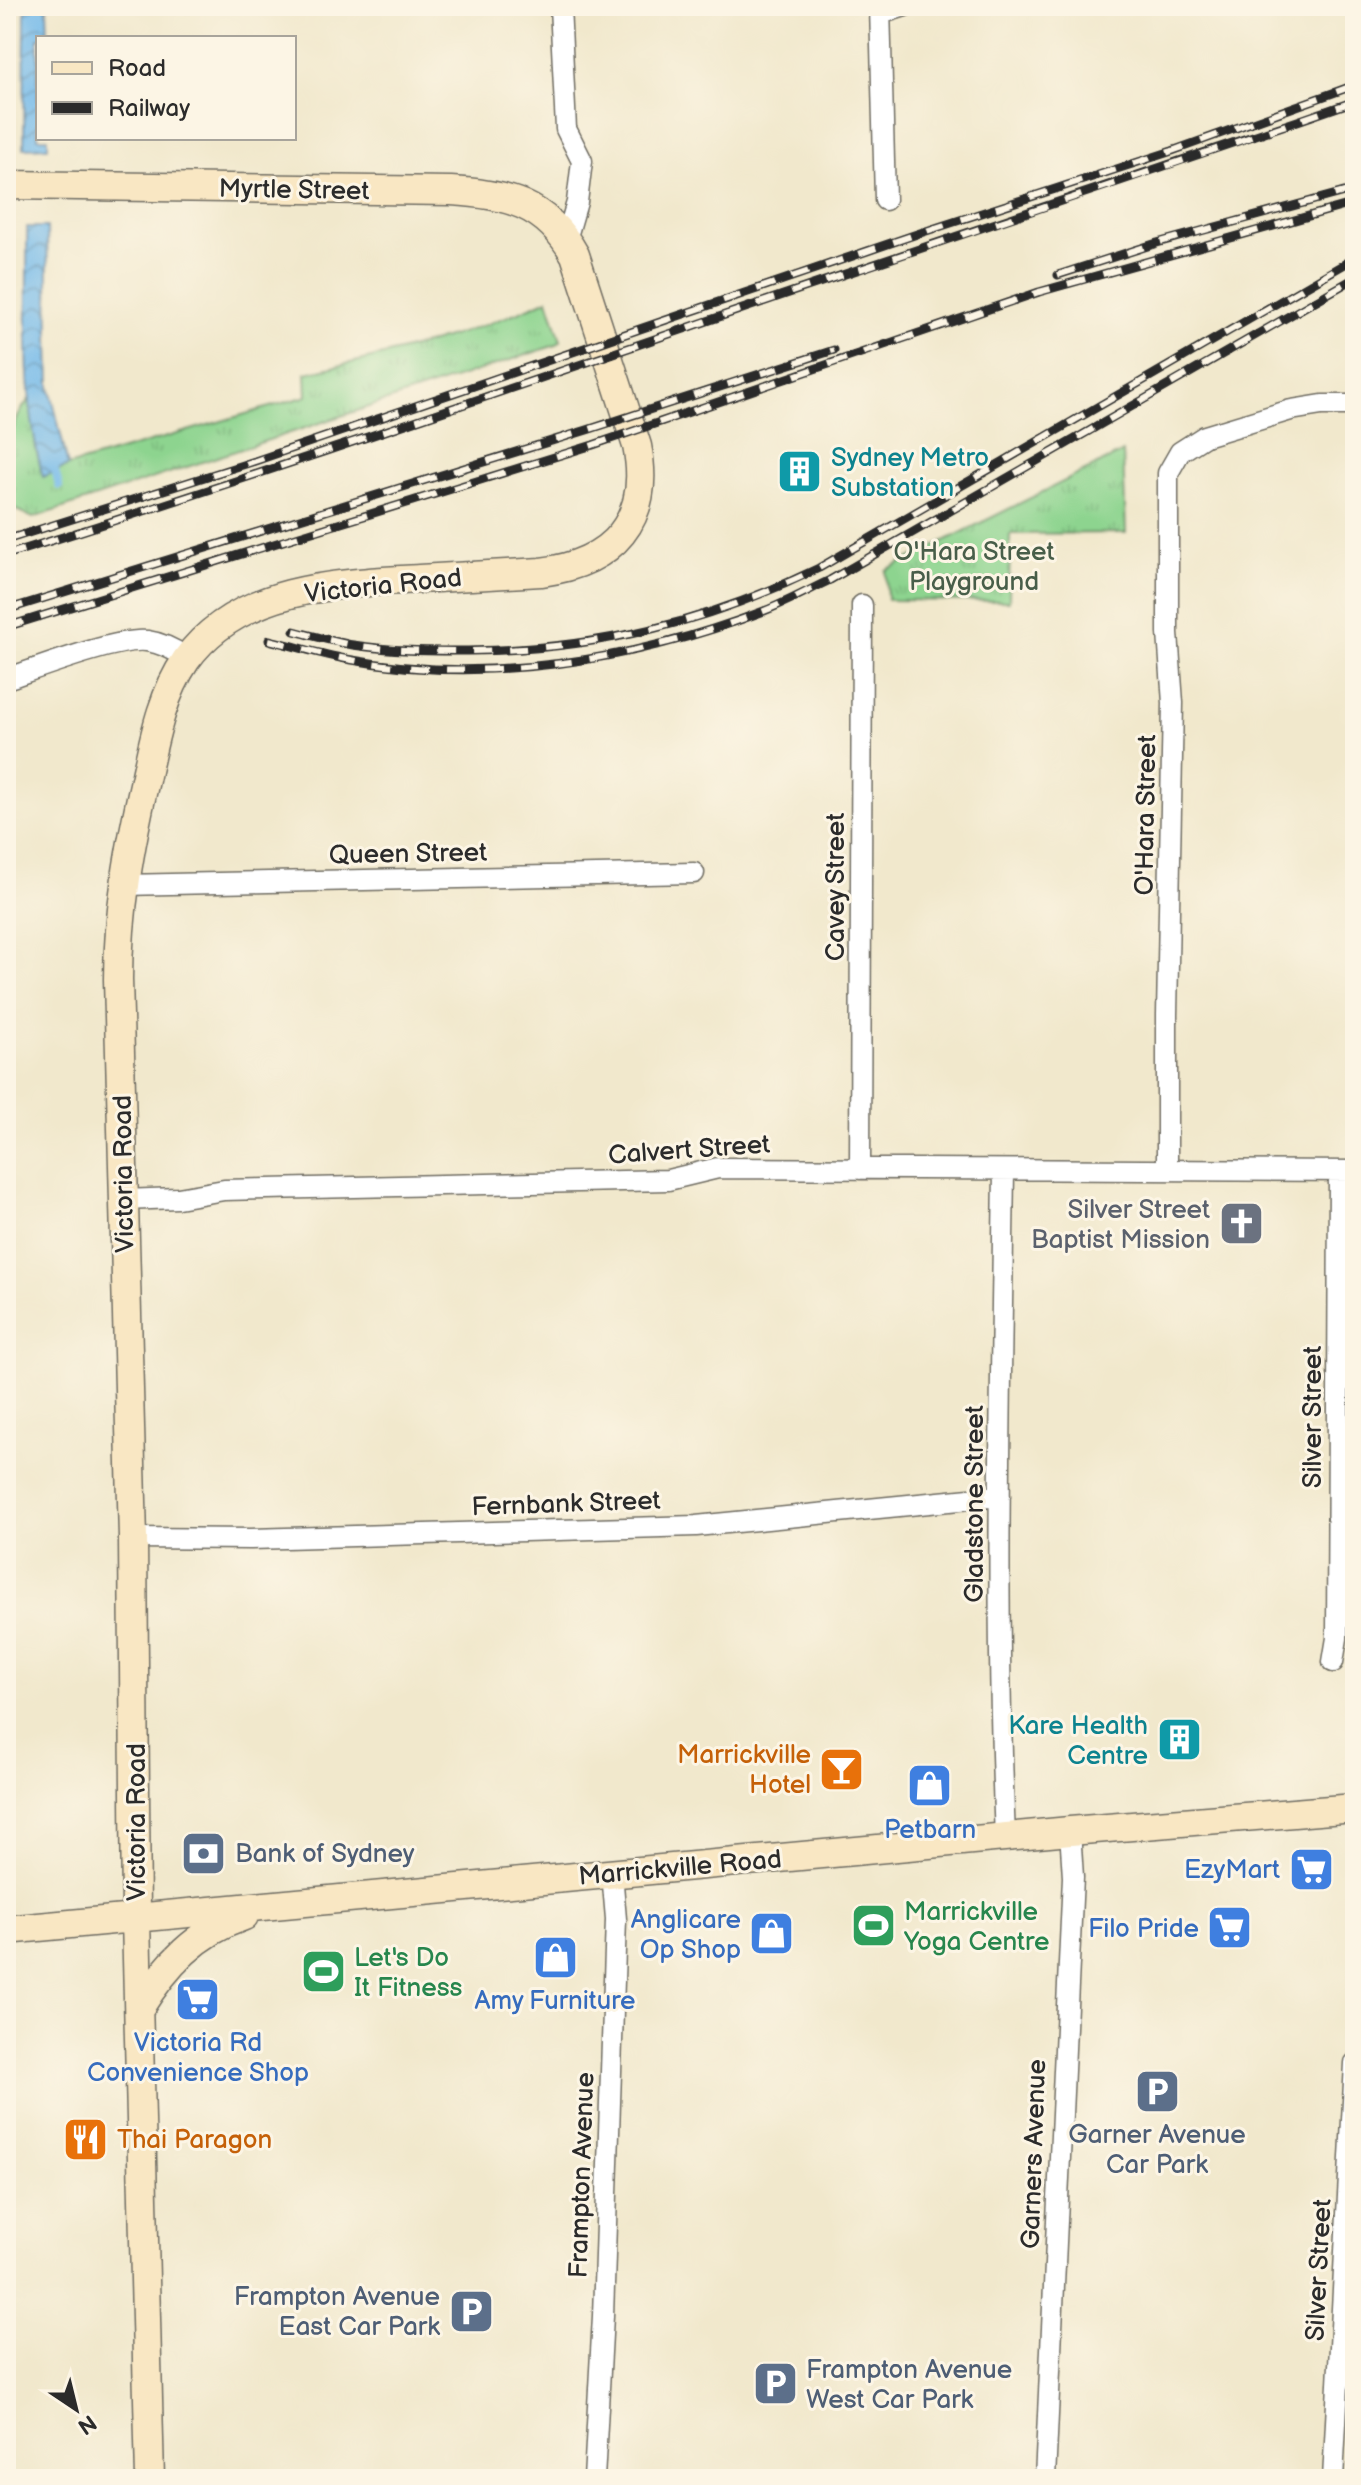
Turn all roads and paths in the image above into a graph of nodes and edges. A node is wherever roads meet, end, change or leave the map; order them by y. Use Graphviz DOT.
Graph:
graph roads {
  1 [pos="560,6"];
  2 [pos="905,6"];
  3 [pos="880,10"];
  4 [pos="6,185"];
  5 [pos="885,200"];
  6 [pos="566,240"];
  7 [pos="1355,405"];
  8 [pos="862,605"];
  9 [pos="187,658"];
  10 [pos="6,679"];
  11 [pos="694,873"];
  12 [pos="123,885"];
  13 [pos="860,1169"];
  14 [pos="1167,1170"];
  15 [pos="1004,1171"];
  16 [pos="1347,1171"];
  17 [pos="123,1200"];
  18 [pos="1000,1496"];
  19 [pos="133,1538"];
  20 [pos="1333,1662"];
  21 [pos="1355,1808"];
  22 [pos="1070,1831"];
  23 [pos="1005,1837"];
  24 [pos="612,1873"];
  25 [pos="272,1906"];
  26 [pos="136,1919"];
  27 [pos="6,1930"];
  28 [pos="140,2007"];
  29 [pos="1355,2063"];
  30 [pos="150,2479"];
  31 [pos="594,2479"];
  32 [pos="1045,2479"];
  33 [pos="1333,2479"];
  1 -- 6 [label="street"];
  2 -- 3 [label="street"];
  3 -- 5 [label="street"];
  4 -- 6 [label="street, Myrtle Street"];
  6 -- 9 [label="street, Victoria Road"];
  7 -- 14 [label="street, O'Hara Street"];
  8 -- 13 [label="street, Cavey Street"];
  9 -- 10 [label="street"];
  9 -- 12 [label="street, Victoria Road"];
  11 -- 12 [label="street, Queen Street"];
  12 -- 17 [label="street, Victoria Road"];
  13 -- 15 [label="street, Calvert Street"];
  13 -- 17 [label="street, Calvert Street"];
  14 -- 15 [label="street, Calvert Street"];
  14 -- 16 [label="street, Calvert Street"];
  15 -- 18 [label="street, Gladstone Street"];
  16 -- 20 [label="street, Silver Street"];
  17 -- 19 [label="street, Victoria Road"];
  18 -- 19 [label="street, Fernbank Street"];
  18 -- 23 [label="street, Gladstone Street"];
  19 -- 26 [label="street, Victoria Road"];
  21 -- 22 [label="street, Marrickville Road"];
  22 -- 23 [label="street, Marrickville Road"];
  22 -- 32 [label="street, Garners Avenue"];
  23 -- 24 [label="street, Marrickville Road"];
  24 -- 25 [label="street, Marrickville Road"];
  24 -- 31 [label="street, Frampton Avenue"];
  25 -- 26 [label="street, Marrickville Road"];
  25 -- 28 [label="street"];
  26 -- 27 [label="street, Marrickville Road"];
  26 -- 28 [label="street, Victoria Road"];
  28 -- 30 [label="street, Victoria Road"];
  29 -- 33 [label="street, Silver Street"];
}
